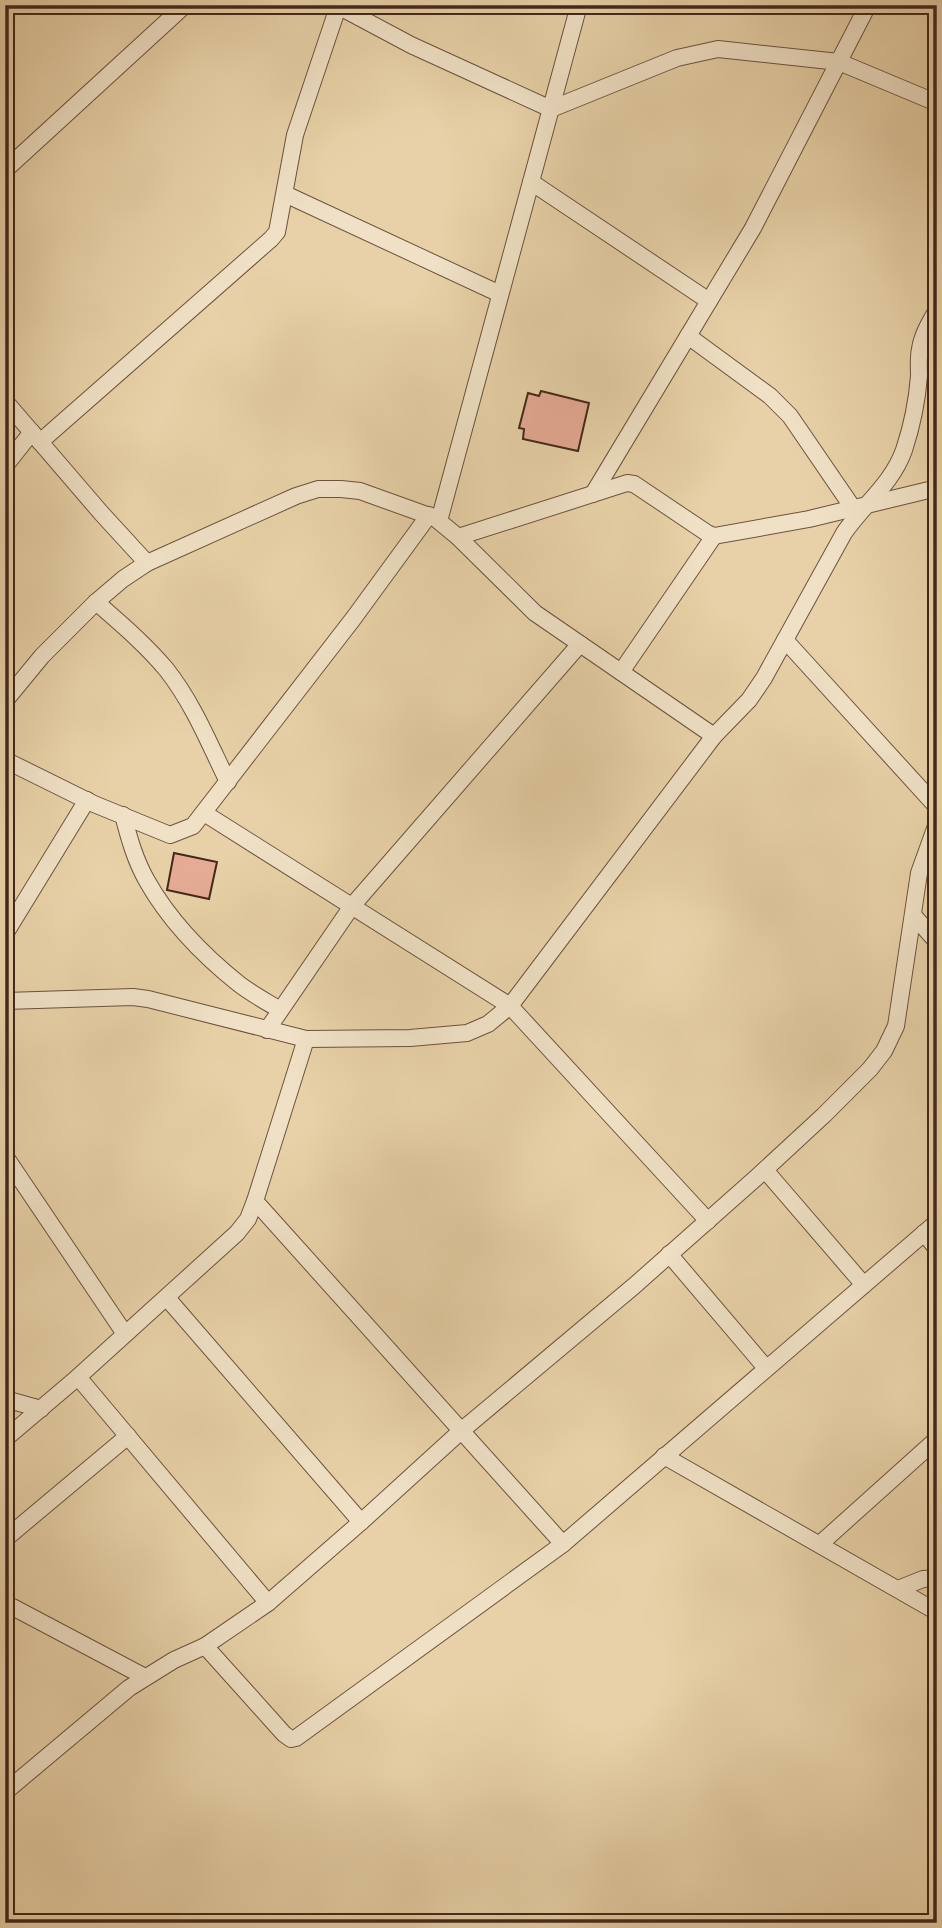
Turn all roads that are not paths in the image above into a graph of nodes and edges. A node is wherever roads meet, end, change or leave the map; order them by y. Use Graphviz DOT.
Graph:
graph roads {
  1 [pos="185,5"];
  2 [pos="579,5"];
  3 [pos="868,5"];
  4 [pos="337,6"];
  5 [pos="839,62"];
  6 [pos="937,103"];
  7 [pos="551,109"];
  8 [pos="5,170"];
  9 [pos="531,182"];
  10 [pos="285,194"];
  11 [pos="500,294"];
  12 [pos="709,301"];
  13 [pos="937,310"];
  14 [pos="688,336"];
  15 [pos="5,401"];
  16 [pos="36,437"];
  17 [pos="5,466"];
  18 [pos="937,488"];
  19 [pos="593,494"];
  20 [pos="860,507"];
  21 [pos="434,518"];
  22 [pos="714,536"];
  23 [pos="458,537"];
  24 [pos="148,563"];
  25 [pos="96,602"];
  26 [pos="785,640"];
  27 [pos="580,644"];
  28 [pos="621,672"];
  29 [pos="5,701"];
  30 [pos="714,736"];
  31 [pos="5,760"];
  32 [pos="228,782"];
  33 [pos="87,800"];
  34 [pos="937,807"];
  35 [pos="204,813"];
  36 [pos="123,815"];
  37 [pos="937,823"];
  38 [pos="352,906"];
  39 [pos="913,915"];
  40 [pos="5,934"];
  41 [pos="937,942"];
  42 [pos="5,1001"];
  43 [pos="510,1006"];
  44 [pos="280,1010"];
  45 [pos="267,1030"];
  46 [pos="306,1039"];
  47 [pos="5,1156"];
  48 [pos="765,1170"];
  49 [pos="255,1201"];
  50 [pos="708,1221"];
  51 [pos="937,1222"];
  52 [pos="923,1233"];
  53 [pos="937,1249"];
  54 [pos="669,1254"];
  55 [pos="864,1284"];
  56 [pos="167,1298"];
  57 [pos="125,1334"];
  58 [pos="766,1368"];
  59 [pos="78,1377"];
  60 [pos="5,1399"];
  61 [pos="41,1409"];
  62 [pos="461,1432"];
  63 [pos="128,1436"];
  64 [pos="5,1439"];
  65 [pos="937,1439"];
  66 [pos="664,1456"];
  67 [pos="361,1522"];
  68 [pos="5,1539"];
  69 [pos="563,1544"];
  70 [pos="820,1544"];
  71 [pos="937,1578"];
  72 [pos="898,1589"];
  73 [pos="5,1603"];
  74 [pos="268,1603"];
  75 [pos="937,1612"];
  76 [pos="205,1646"];
  77 [pos="145,1677"];
  78 [pos="5,1792"];
  1 -- 8 [label="street"];
  2 -- 7 [label="street"];
  3 -- 5 [label="street"];
  4 -- 7 [label="street"];
  4 -- 10 [label="street"];
  5 -- 6 [label="street"];
  5 -- 7 [label="street"];
  5 -- 12 [label="street"];
  7 -- 9 [label="street"];
  9 -- 11 [label="street"];
  9 -- 12 [label="street"];
  10 -- 11 [label="street"];
  10 -- 16 [label="street"];
  11 -- 21 [label="street"];
  12 -- 14 [label="street"];
  13 -- 20 [label="street"];
  14 -- 19 [label="street"];
  14 -- 20 [label="street"];
  15 -- 16 [label="street"];
  16 -- 17 [label="street"];
  16 -- 24 [label="street"];
  18 -- 20 [label="street"];
  19 -- 22 [label="street"];
  19 -- 23 [label="street"];
  20 -- 22 [label="street"];
  20 -- 26 [label="street"];
  21 -- 23 [label="street"];
  21 -- 24 [label="street"];
  21 -- 32 [label="street"];
  22 -- 28 [label="street"];
  23 -- 27 [label="street"];
  24 -- 25 [label="street"];
  25 -- 29 [label="street"];
  25 -- 32 [label="street"];
  26 -- 30 [label="street"];
  26 -- 34 [label="street"];
  27 -- 28 [label="street"];
  27 -- 38 [label="street"];
  28 -- 30 [label="street"];
  30 -- 43 [label="street"];
  31 -- 33 [label="street"];
  32 -- 35 [label="street"];
  33 -- 36 [label="street"];
  33 -- 40 [label="street"];
  35 -- 36 [label="street"];
  35 -- 38 [label="street"];
  36 -- 44 [label="street"];
  37 -- 39 [label="street"];
  38 -- 43 [label="street"];
  38 -- 44 [label="street"];
  39 -- 41 [label="street"];
  39 -- 48 [label="street"];
  42 -- 45 [label="street"];
  43 -- 46 [label="street"];
  43 -- 50 [label="street"];
  44 -- 45 [label="street"];
  45 -- 46 [label="street"];
  46 -- 49 [label="street"];
  47 -- 57 [label="street"];
  48 -- 50 [label="street"];
  48 -- 55 [label="street"];
  49 -- 56 [label="street"];
  49 -- 62 [label="street"];
  50 -- 54 [label="street"];
  51 -- 52 [label="street"];
  52 -- 53 [label="street"];
  52 -- 55 [label="street"];
  54 -- 58 [label="street"];
  54 -- 62 [label="street"];
  55 -- 58 [label="street"];
  56 -- 57 [label="street"];
  56 -- 67 [label="street"];
  57 -- 59 [label="street"];
  58 -- 66 [label="street"];
  59 -- 61 [label="street"];
  59 -- 63 [label="street"];
  60 -- 61 [label="street"];
  61 -- 64 [label="street"];
  62 -- 67 [label="street"];
  62 -- 69 [label="street"];
  63 -- 68 [label="street"];
  63 -- 74 [label="street"];
  65 -- 70 [label="street"];
  66 -- 69 [label="street"];
  66 -- 70 [label="street"];
  67 -- 74 [label="street"];
  69 -- 76 [label="street"];
  70 -- 72 [label="street"];
  71 -- 72 [label="street"];
  72 -- 75 [label="street"];
  73 -- 77 [label="street"];
  74 -- 76 [label="street"];
  76 -- 77 [label="street"];
  77 -- 78 [label="street"];
}
